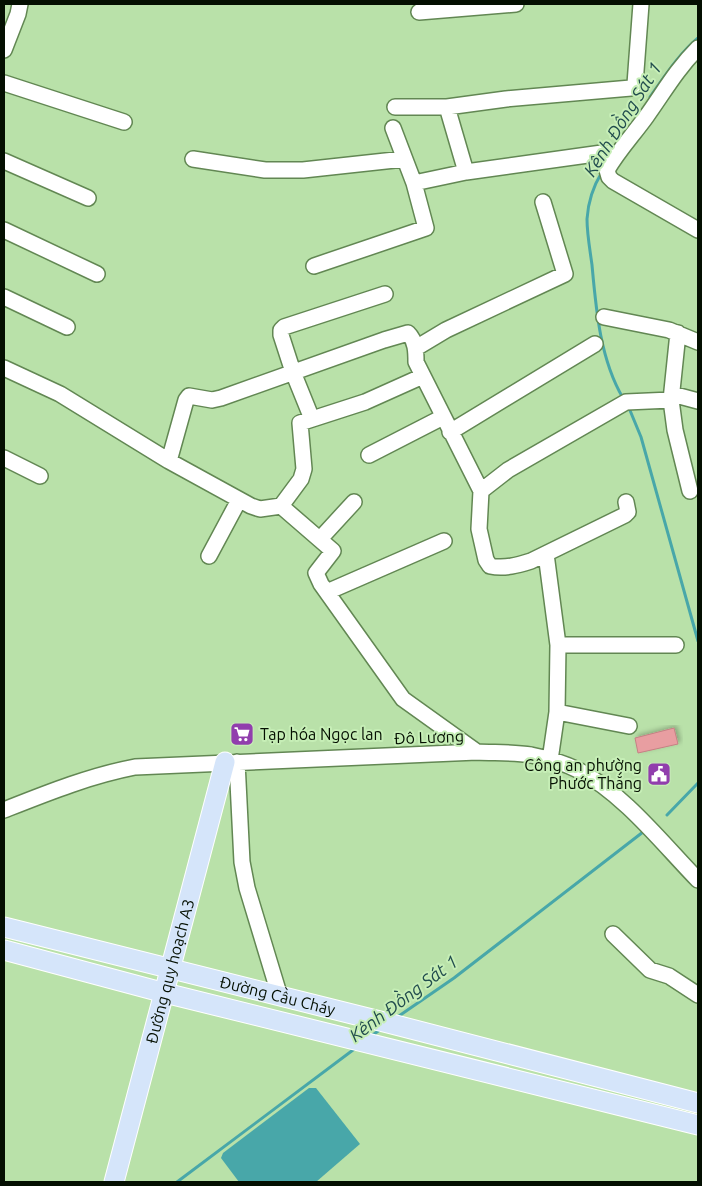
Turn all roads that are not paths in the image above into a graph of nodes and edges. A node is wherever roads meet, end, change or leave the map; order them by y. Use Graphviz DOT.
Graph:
graph roads {
  1 [pos="20,4"];
  2 [pos="516,4"];
  3 [pos="641,4"];
  4 [pos="419,12"];
  5 [pos="698,48"];
  6 [pos="4,50"];
  7 [pos="4,83"];
  8 [pos="395,107"];
  9 [pos="447,107"];
  10 [pos="124,122"];
  11 [pos="393,128"];
  12 [pos="611,154"];
  13 [pos="404,159"];
  14 [pos="193,160"];
  15 [pos="4,162"];
  16 [pos="466,172"];
  17 [pos="414,183"];
  18 [pos="88,198"];
  19 [pos="543,202"];
  20 [pos="4,230"];
  21 [pos="698,230"];
  22 [pos="314,266"];
  23 [pos="97,274"];
  24 [pos="384,294"];
  25 [pos="4,297"];
  26 [pos="604,317"];
  27 [pos="67,327"];
  28 [pos="678,333"];
  29 [pos="698,342"];
  30 [pos="595,344"];
  31 [pos="416,348"];
  32 [pos="4,368"];
  33 [pos="293,372"];
  34 [pos="423,376"];
  35 [pos="672,397"];
  36 [pos="698,401"];
  37 [pos="443,417"];
  38 [pos="306,421"];
  39 [pos="450,432"];
  40 [pos="369,455"];
  41 [pos="4,458"];
  42 [pos="169,461"];
  43 [pos="40,476"];
  44 [pos="481,491"];
  45 [pos="690,491"];
  46 [pos="239,500"];
  47 [pos="354,502"];
  48 [pos="626,502"];
  49 [pos="281,506"];
  50 [pos="320,539"];
  51 [pos="444,541"];
  52 [pos="546,554"];
  53 [pos="208,556"];
  54 [pos="327,592"];
  55 [pos="558,645"];
  56 [pos="676,645"];
  57 [pos="557,712"];
  58 [pos="629,726"];
  59 [pos="477,752"];
  60 [pos="550,760"];
  61 [pos="231,762"];
  62 [pos="4,810"];
  63 [pos="698,880"];
  64 [pos="4,927"];
  65 [pos="614,934"];
  66 [pos="4,950"];
  67 [pos="170,970"];
  68 [pos="165,993"];
  69 [pos="698,995"];
  70 [pos="280,997"];
  71 [pos="698,1103"];
  72 [pos="698,1125"];
  73 [pos="114,1182"];
  1 -- 6 [label="street"];
  2 -- 4 [label="street"];
  3 -- 9 [label="street"];
  5 -- 12 [label="street"];
  7 -- 10 [label="street"];
  8 -- 9 [label="street"];
  9 -- 16 [label="street"];
  11 -- 13 [label="street"];
  12 -- 16 [label="street"];
  12 -- 21 [label="street"];
  13 -- 14 [label="street"];
  13 -- 17 [label="street"];
  15 -- 18 [label="street"];
  16 -- 17 [label="street"];
  17 -- 22 [label="street"];
  19 -- 31 [label="street"];
  20 -- 23 [label="street"];
  24 -- 33 [label="street"];
  25 -- 27 [label="street"];
  26 -- 28 [label="street"];
  28 -- 29 [label="street"];
  28 -- 35 [label="street"];
  30 -- 39 [label="street"];
  31 -- 33 [label="street"];
  31 -- 34 [label="street"];
  32 -- 42 [label="street"];
  33 -- 38 [label="street"];
  33 -- 42 [label="street"];
  34 -- 37 [label="street"];
  34 -- 38 [label="street"];
  35 -- 36 [label="street"];
  35 -- 44 [label="street"];
  35 -- 45 [label="street"];
  37 -- 39 [label="street"];
  37 -- 40 [label="street"];
  38 -- 49 [label="street"];
  39 -- 44 [label="street"];
  41 -- 43 [label="street"];
  42 -- 46 [label="street"];
  44 -- 52 [label="street"];
  46 -- 49 [label="street"];
  46 -- 53 [label="street"];
  47 -- 50 [label="street"];
  48 -- 52 [label="street"];
  49 -- 50 [label="street"];
  50 -- 54 [label="street"];
  51 -- 54 [label="street"];
  52 -- 55 [label="street"];
  54 -- 59 [label="street"];
  55 -- 56 [label="street"];
  55 -- 57 [label="street"];
  57 -- 58 [label="street"];
  57 -- 60 [label="street"];
  59 -- 60 [label="street, Đô Lương"];
  59 -- 61 [label="street, Đô Lương"];
  60 -- 63 [label="street, Đô Lương"];
  61 -- 62 [label="street, Đô Lương"];
  61 -- 67 [label="main road, Đường quy hoạch A3"];
  61 -- 70 [label="street"];
  64 -- 67 [label="main road, Đường Cầu Cháy"];
  65 -- 69 [label="street"];
  66 -- 68 [label="main road, Đường Cầu Cháy"];
  67 -- 68 [label="main road, Đường quy hoạch A3"];
  67 -- 70 [label="main road, Đường Cầu Cháy"];
  68 -- 72 [label="main road, Đường Cầu Cháy"];
  68 -- 73 [label="main road, Đường quy hoạch A3"];
  70 -- 71 [label="main road, Đường Cầu Cháy"];
}
